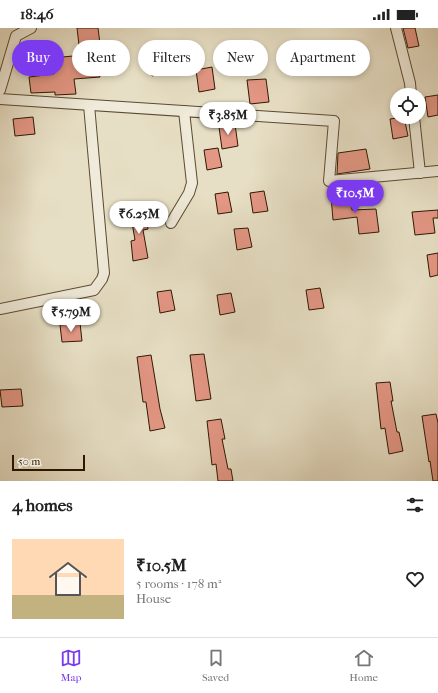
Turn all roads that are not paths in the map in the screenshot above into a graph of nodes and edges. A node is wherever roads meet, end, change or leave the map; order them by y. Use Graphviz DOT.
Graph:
graph roads {
  1 [pos="30,28"];
  2 [pos="396,28"];
  3 [pos="410,88"];
  4 [pos="0,90"];
  5 [pos="0,99"];
  6 [pos="89,105"];
  7 [pos="184,111"];
  8 [pos="415,124"];
  9 [pos="438,171"];
  10 [pos="420,173"];
  11 [pos="171,223"];
  12 [pos="0,309"];
  1 -- 4 [label="street"];
  2 -- 3 [label="street"];
  5 -- 6 [label="street"];
  6 -- 7 [label="street"];
  6 -- 12 [label="street"];
  7 -- 10 [label="street"];
  7 -- 11 [label="street"];
  8 -- 10 [label="street"];
  9 -- 10 [label="street"];
}
